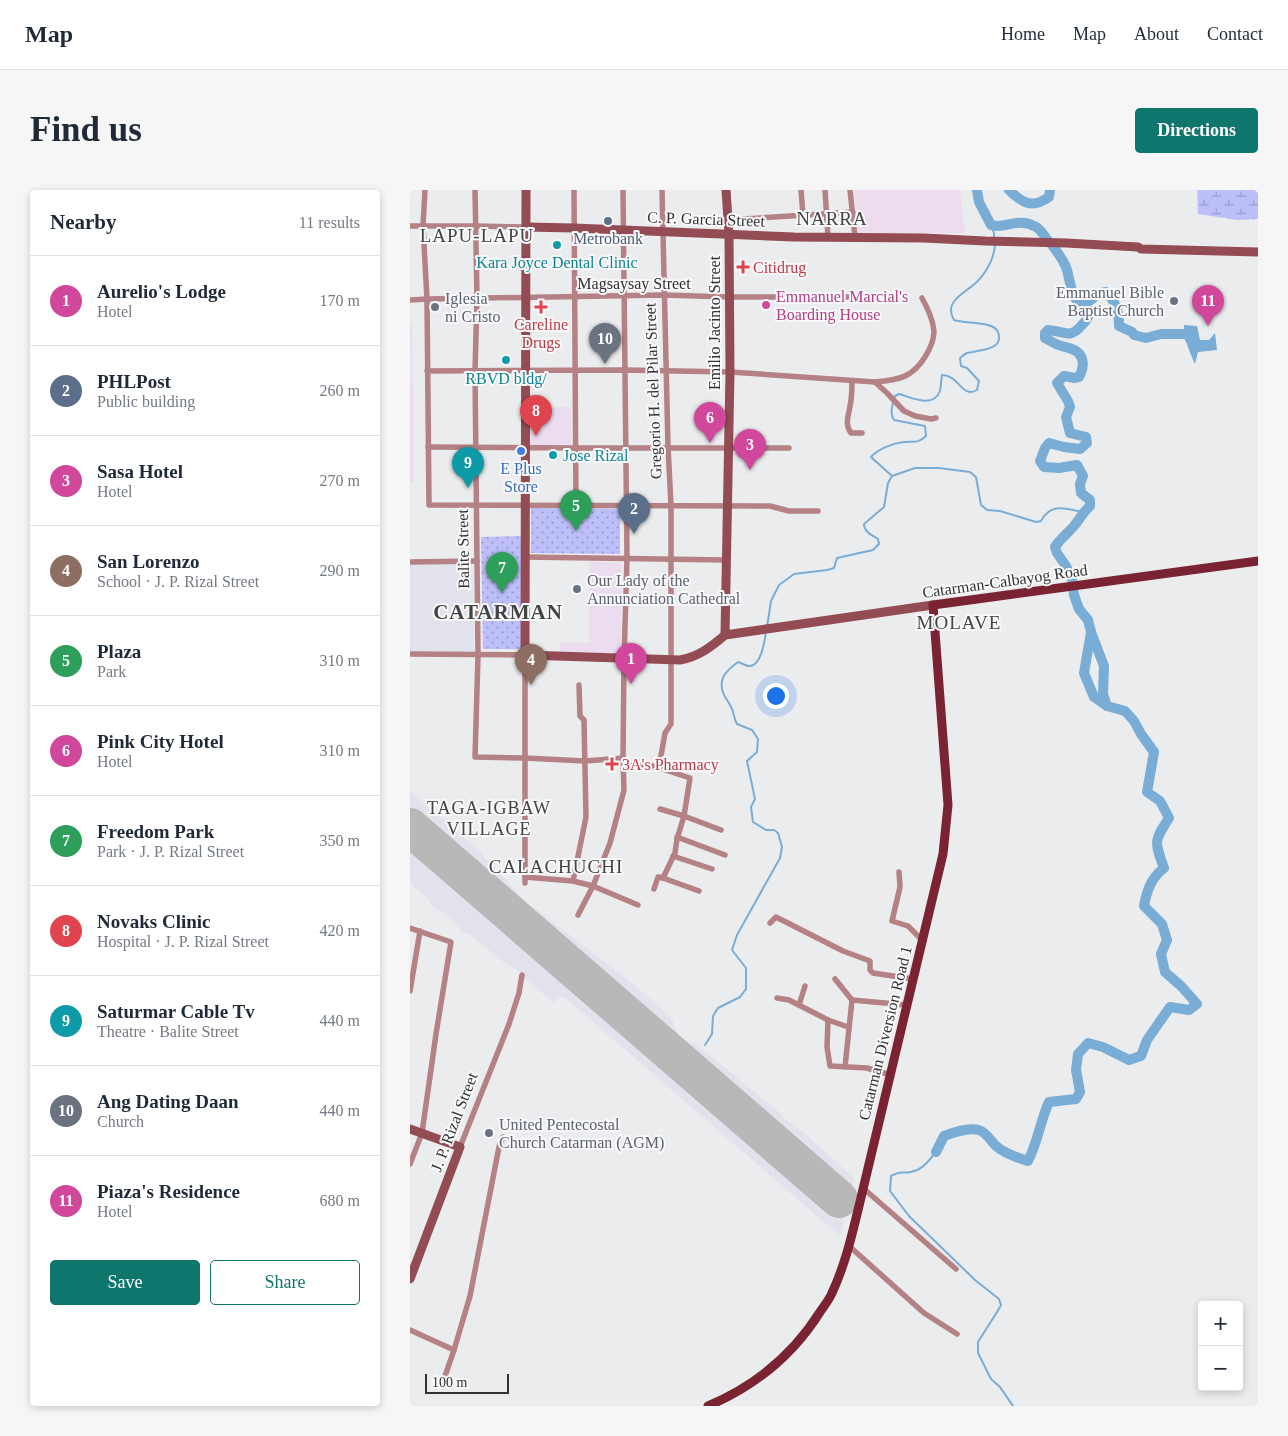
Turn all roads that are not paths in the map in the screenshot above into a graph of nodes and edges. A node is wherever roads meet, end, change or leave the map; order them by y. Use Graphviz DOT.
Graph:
graph roads {
  1 [pos="425,190"];
  2 [pos="475,190"];
  3 [pos="526,190"];
  4 [pos="574,190"];
  5 [pos="623,190"];
  6 [pos="662,190"];
  7 [pos="726,190"];
  8 [pos="801,190"];
  9 [pos="825,190"];
  10 [pos="850,190"];
  11 [pos="852,212"];
  12 [pos="827,214"];
  13 [pos="803,215"];
  14 [pos="728,220"];
  15 [pos="410,226"];
  16 [pos="423,226"];
  17 [pos="475,226"];
  18 [pos="526,228"];
  19 [pos="574,228"];
  20 [pos="624,230"];
  21 [pos="662,232"];
  22 [pos="729,235"];
  23 [pos="828,237"];
  24 [pos="855,237"];
  25 [pos="1258,250"];
  26 [pos="663,295"];
  27 [pos="625,296"];
  28 [pos="526,297"];
  29 [pos="575,297"];
  30 [pos="729,297"];
  31 [pos="426,298"];
  32 [pos="477,298"];
  33 [pos="871,298"];
  34 [pos="922,298"];
  35 [pos="410,300"];
  36 [pos="625,370"];
  37 [pos="427,371"];
  38 [pos="475,371"];
  39 [pos="526,371"];
  40 [pos="576,371"];
  41 [pos="666,371"];
  42 [pos="730,372"];
  43 [pos="852,381"];
  44 [pos="875,382"];
  45 [pos="936,418"];
  46 [pos="862,433"];
  47 [pos="428,447"];
  48 [pos="476,447"];
  49 [pos="668,447"];
  50 [pos="526,448"];
  51 [pos="576,448"];
  52 [pos="626,448"];
  53 [pos="728,448"];
  54 [pos="789,448"];
  55 [pos="476,504"];
  56 [pos="525,504"];
  57 [pos="576,505"];
  58 [pos="627,505"];
  59 [pos="671,506"];
  60 [pos="727,506"];
  61 [pos="818,511"];
  62 [pos="525,557"];
  63 [pos="627,558"];
  64 [pos="672,559"];
  65 [pos="726,560"];
  66 [pos="476,561"];
  67 [pos="1258,561"];
  68 [pos="410,562"];
  69 [pos="933,606"];
  70 [pos="725,635"];
  71 [pos="410,654"];
  72 [pos="525,655"];
  73 [pos="478,656"];
  74 [pos="624,660"];
  75 [pos="671,661"];
  76 [pos="579,685"];
  77 [pos="525,758"];
  78 [pos="623,758"];
  79 [pos="585,760"];
  80 [pos="623,766"];
  81 [pos="659,767"];
  82 [pos="660,809"];
  83 [pos="684,816"];
  84 [pos="721,830"];
  85 [pos="677,837"];
  86 [pos="725,855"];
  87 [pos="673,856"];
  88 [pos="712,869"];
  89 [pos="899,872"];
  90 [pos="663,878"];
  91 [pos="573,881"];
  92 [pos="593,886"];
  93 [pos="654,889"];
  94 [pos="699,891"];
  95 [pos="638,905"];
  96 [pos="578,915"];
  97 [pos="770,923"];
  98 [pos="410,928"];
  99 [pos="420,931"];
  100 [pos="923,941"];
  101 [pos="522,975"];
  102 [pos="913,979"];
  103 [pos="835,980"];
  104 [pos="805,986"];
  105 [pos="410,991"];
  106 [pos="777,998"];
  107 [pos="852,1000"];
  108 [pos="907,1005"];
  109 [pos="799,1006"];
  110 [pos="828,1020"];
  111 [pos="848,1027"];
  112 [pos="845,1067"];
  113 [pos="891,1075"];
  114 [pos="410,1129"];
  115 [pos="422,1133"];
  116 [pos="503,1137"];
  117 [pos="460,1147"];
  118 [pos="410,1164"];
  119 [pos="863,1188"];
  120 [pos="849,1246"];
  121 [pos="956,1269"];
  122 [pos="410,1279"];
  123 [pos="410,1330"];
  124 [pos="957,1334"];
  125 [pos="454,1350"];
  126 [pos="444,1379"];
  127 [pos="708,1406"];
  1 -- 16 [label="street"];
  2 -- 17 [label="street, Balite Street"];
  3 -- 18 [label="main road"];
  4 -- 19 [label="street"];
  5 -- 20 [label="street"];
  6 -- 21 [label="street, Gregorio H. del Pilar Street"];
  7 -- 14 [label="main road, Emilio Jacinto Street"];
  8 -- 13 [label="street"];
  9 -- 12 [label="street"];
  10 -- 11 [label="street"];
  11 -- 12 [label="street"];
  11 -- 24 [label="street"];
  12 -- 13 [label="street"];
  12 -- 23 [label="street"];
  13 -- 14 [label="street"];
  14 -- 22 [label="main road, Emilio Jacinto Street"];
  15 -- 16 [label="street, C. P. Garcia Street"];
  16 -- 17 [label="street, C. P. Garcia Street"];
  16 -- 31 [label="street"];
  17 -- 18 [label="street, C. P. Garcia Street"];
  17 -- 32 [label="street, Balite Street"];
  18 -- 19 [label="main road, C. P. Garcia Street"];
  18 -- 28 [label="main road"];
  19 -- 20 [label="main road, C. P. Garcia Street"];
  19 -- 29 [label="street"];
  20 -- 21 [label="main road, C. P. Garcia Street"];
  20 -- 27 [label="street"];
  21 -- 22 [label="main road, C. P. Garcia Street"];
  21 -- 26 [label="street, Gregorio H. del Pilar Street"];
  22 -- 23 [label="main road, C. P. Garcia Street"];
  22 -- 30 [label="main road, Emilio Jacinto Street"];
  23 -- 24 [label="main road, C. P. Garcia Street"];
  24 -- 25 [label="main road, C. P. Garcia Street"];
  26 -- 27 [label="street, Magsaysay Street"];
  26 -- 30 [label="street, Magsaysay Street"];
  26 -- 41 [label="street, Gregorio H. del Pilar Street"];
  27 -- 29 [label="street, Magsaysay Street"];
  27 -- 36 [label="street"];
  28 -- 29 [label="street, Magsaysay Street"];
  28 -- 32 [label="street, Magsaysay Street"];
  28 -- 39 [label="main road"];
  29 -- 40 [label="street"];
  30 -- 33 [label="street, Magsaysay Street"];
  30 -- 42 [label="main road, Emilio Jacinto Street"];
  31 -- 32 [label="street, Magsaysay Street"];
  31 -- 35 [label="street, Magsaysay Street"];
  31 -- 37 [label="street"];
  32 -- 38 [label="street, Balite Street"];
  34 -- 44 [label="street"];
  36 -- 40 [label="street"];
  36 -- 41 [label="street"];
  36 -- 52 [label="street"];
  37 -- 38 [label="street"];
  37 -- 47 [label="street"];
  38 -- 39 [label="street"];
  38 -- 48 [label="street, Balite Street"];
  39 -- 40 [label="street"];
  39 -- 50 [label="main road"];
  40 -- 51 [label="street"];
  41 -- 42 [label="street"];
  41 -- 49 [label="street, Gregorio H. del Pilar Street"];
  42 -- 43 [label="street"];
  42 -- 53 [label="main road, Emilio Jacinto Street"];
  43 -- 44 [label="street"];
  43 -- 46 [label="street"];
  44 -- 45 [label="street"];
  47 -- 48 [label="street"];
  47 -- 55 [label="street"];
  48 -- 50 [label="street"];
  48 -- 55 [label="street, Balite Street"];
  49 -- 52 [label="street"];
  49 -- 53 [label="street"];
  49 -- 59 [label="street, Gregorio H. del Pilar Street"];
  50 -- 51 [label="street"];
  50 -- 56 [label="main road"];
  51 -- 52 [label="street"];
  51 -- 57 [label="street"];
  52 -- 58 [label="street"];
  53 -- 54 [label="street"];
  53 -- 60 [label="main road, Emilio Jacinto Street"];
  55 -- 56 [label="street"];
  55 -- 66 [label="street, Balite Street"];
  56 -- 57 [label="street"];
  56 -- 62 [label="main road"];
  57 -- 58 [label="street"];
  58 -- 59 [label="street"];
  58 -- 63 [label="street"];
  59 -- 60 [label="street"];
  59 -- 64 [label="street, Gregorio H. del Pilar Street"];
  60 -- 61 [label="street"];
  60 -- 65 [label="main road, Emilio Jacinto Street"];
  62 -- 63 [label="street"];
  62 -- 72 [label="main road"];
  63 -- 64 [label="street"];
  63 -- 74 [label="street"];
  64 -- 65 [label="street"];
  64 -- 75 [label="street, Gregorio H. del Pilar Street"];
  65 -- 70 [label="main road, Emilio Jacinto Street"];
  66 -- 68 [label="street"];
  66 -- 73 [label="street, Balite Street"];
  67 -- 69 [label="main road, Catarman-Calbayog Road"];
  69 -- 70 [label="main road, Catarman-Calbayog Road"];
  69 -- 100 [label="main road, Catarman Diversion Road 1"];
  70 -- 75 [label="main road"];
  71 -- 73 [label="street"];
  72 -- 73 [label="street"];
  72 -- 74 [label="main road"];
  72 -- 77 [label="street"];
  73 -- 77 [label="street, Balite Street"];
  74 -- 75 [label="main road"];
  74 -- 78 [label="street"];
  75 -- 81 [label="street, Gregorio H. del Pilar Street"];
  76 -- 79 [label="street"];
  77 -- 79 [label="street"];
  77 -- 91 [label="street"];
  78 -- 79 [label="street"];
  78 -- 80 [label="street"];
  79 -- 91 [label="street"];
  80 -- 81 [label="street"];
  80 -- 92 [label="street"];
  81 -- 83 [label="street"];
  82 -- 83 [label="street"];
  83 -- 84 [label="street"];
  83 -- 85 [label="street"];
  85 -- 86 [label="street"];
  85 -- 87 [label="street"];
  87 -- 88 [label="street"];
  87 -- 90 [label="street"];
  89 -- 100 [label="street"];
  90 -- 93 [label="street"];
  90 -- 94 [label="street"];
  91 -- 92 [label="street"];
  92 -- 95 [label="street"];
  92 -- 96 [label="street"];
  97 -- 102 [label="street"];
  98 -- 99 [label="street"];
  99 -- 105 [label="street"];
  99 -- 115 [label="street"];
  100 -- 102 [label="main road, Catarman Diversion Road 1"];
  101 -- 117 [label="street, J. P. Rizal Street"];
  102 -- 108 [label="main road, Catarman Diversion Road 1"];
  103 -- 107 [label="street"];
  104 -- 109 [label="street"];
  106 -- 109 [label="street"];
  107 -- 108 [label="street"];
  107 -- 111 [label="street"];
  108 -- 113 [label="main road, Catarman Diversion Road 1"];
  109 -- 110 [label="street"];
  110 -- 111 [label="street"];
  110 -- 112 [label="street"];
  111 -- 112 [label="street"];
  112 -- 113 [label="street"];
  113 -- 119 [label="main road, Catarman Diversion Road 1"];
  114 -- 115 [label="main road"];
  115 -- 117 [label="main road"];
  115 -- 118 [label="street"];
  116 -- 125 [label="street"];
  117 -- 122 [label="main road, J. P. Rizal Street"];
  119 -- 120 [label="main road, Catarman Diversion Road 1"];
  119 -- 121 [label="street"];
  120 -- 124 [label="street"];
  120 -- 127 [label="main road, Catarman Diversion Road 1"];
  123 -- 125 [label="street"];
  125 -- 126 [label="street"];
}
